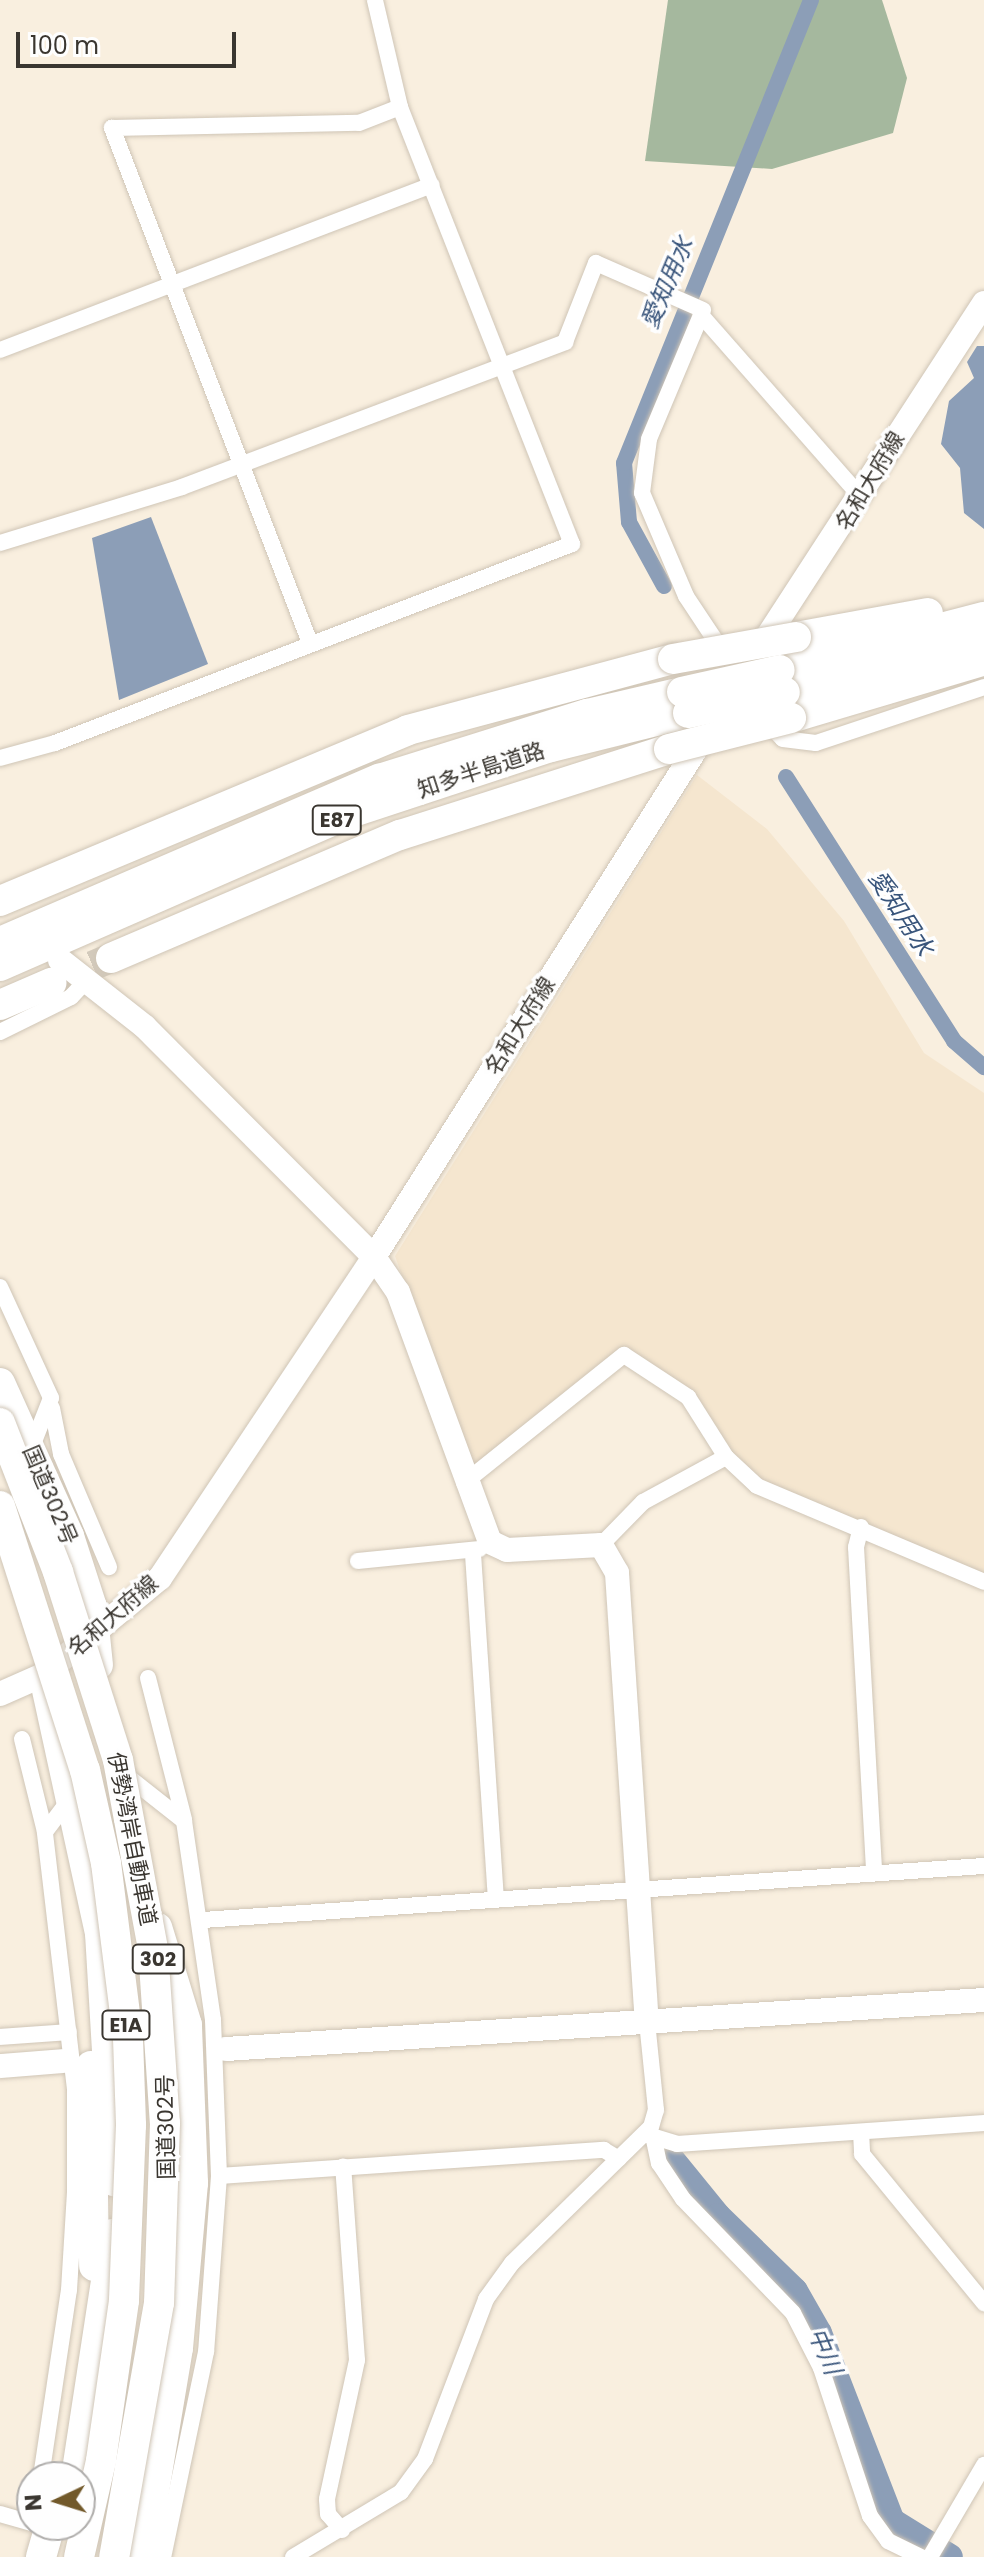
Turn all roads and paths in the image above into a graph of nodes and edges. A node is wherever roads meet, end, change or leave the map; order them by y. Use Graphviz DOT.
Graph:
graph roads {
  1 [pos="375,0"];
  2 [pos="400,107"];
  3 [pos="432,185"];
  4 [pos="170,285"];
  5 [pos="984,303"];
  6 [pos="700,309"];
  7 [pos="0,350"];
  8 [pos="501,365"];
  9 [pos="241,463"];
  10 [pos="862,498"];
  11 [pos="0,543"];
  12 [pos="984,599"];
  13 [pos="984,617"];
  14 [pos="984,640"];
  15 [pos="310,643"];
  16 [pos="984,660"];
  17 [pos="739,678"];
  18 [pos="984,687"];
  19 [pos="785,693"];
  20 [pos="685,702"];
  21 [pos="0,758"];
  22 [pos="0,901"];
  23 [pos="0,942"];
  24 [pos="111,958"];
  25 [pos="0,966"];
  26 [pos="56,972"];
  27 [pos="87,980"];
  28 [pos="0,1005"];
  29 [pos="0,1032"];
  30 [pos="374,1257"];
  31 [pos="0,1287"];
  32 [pos="0,1383"];
  33 [pos="52,1408"];
  34 [pos="0,1423"];
  35 [pos="31,1449"];
  36 [pos="726,1457"];
  37 [pos="464,1483"];
  38 [pos="0,1506"];
  39 [pos="861,1527"];
  40 [pos="601,1545"];
  41 [pos="481,1548"];
  42 [pos="0,1551"];
  43 [pos="358,1561"];
  44 [pos="109,1567"];
  45 [pos="984,1582"];
  46 [pos="91,1639"];
  47 [pos="43,1675"];
  48 [pos="148,1678"];
  49 [pos="0,1694"];
  50 [pos="22,1739"];
  51 [pos="127,1776"];
  52 [pos="73,1794"];
  53 [pos="184,1821"];
  54 [pos="45,1832"];
  55 [pos="984,1866"];
  56 [pos="874,1873"];
  57 [pos="640,1889"];
  58 [pos="496,1898"];
  59 [pos="203,1920"];
  60 [pos="157,1927"];
  61 [pos="100,1933"];
  62 [pos="984,2000"];
  63 [pos="647,2022"];
  64 [pos="69,2032"];
  65 [pos="0,2037"];
  66 [pos="226,2049"];
  67 [pos="63,2061"];
  68 [pos="0,2066"];
  69 [pos="984,2123"];
  70 [pos="861,2132"];
  71 [pos="650,2137"];
  72 [pos="619,2159"];
  73 [pos="343,2167"];
  74 [pos="219,2176"];
  75 [pos="984,2303"];
  76 [pos="43,2461"];
  77 [pos="64,2461"];
  78 [pos="79,2461"];
  79 [pos="984,2465"];
  80 [pos="342,2530"];
  81 [pos="888,2541"];
  82 [pos="79,2557"];
  83 [pos="116,2557"];
  84 [pos="143,2557"];
  85 [pos="163,2557"];
  86 [pos="293,2557"];
  87 [pos="882,2557"];
  88 [pos="921,2557"];
  89 [pos="930,2557"];
  1 -- 2 [label="street"];
  2 -- 3 [label="street"];
  2 -- 4 [label="street"];
  3 -- 4 [label="street"];
  3 -- 8 [label="street"];
  4 -- 7 [label="street"];
  4 -- 9 [label="street"];
  5 -- 10 [label="street, 名和大府線"];
  6 -- 8 [label="street"];
  8 -- 9 [label="street"];
  8 -- 15 [label="street"];
  9 -- 11 [label="street"];
  9 -- 15 [label="street"];
  10 -- 17 [label="street, 名和大府線"];
  10 -- 17 [label="street"];
  12 -- 22 [label="highway, bridge"];
  13 -- 19 [label="highway, 知多半島道路 / E87"];
  14 -- 19 [label="highway, 知多半島道路 / E87"];
  15 -- 21 [label="street"];
  16 -- 19 [label="highway"];
  17 -- 18 [label="street"];
  17 -- 30 [label="street, 名和大府線"];
  19 -- 20 [label="highway, 知多半島道路 / E87, bridge"];
  19 -- 24 [label="highway, bridge"];
  20 -- 23 [label="highway, 知多半島道路 / E87"];
  20 -- 25 [label="highway, 知多半島道路 / E87"];
  26 -- 27 [label="street"];
  26 -- 28 [label="highway"];
  27 -- 29 [label="street"];
  27 -- 30 [label="street"];
  30 -- 37 [label="street"];
  30 -- 46 [label="street, 名和大府線"];
  31 -- 33 [label="street"];
  32 -- 35 [label="highway, 国道302号 / 302"];
  33 -- 35 [label="street"];
  33 -- 44 [label="street"];
  34 -- 83 [label="highway, 伊勢湾岸自動車道 / E1A, bridge"];
  35 -- 46 [label="highway, 国道302号 / 302"];
  36 -- 37 [label="street"];
  36 -- 39 [label="street"];
  36 -- 40 [label="street"];
  37 -- 41 [label="street"];
  38 -- 82 [label="highway, 伊勢湾岸自動車道 / E1A, bridge"];
  39 -- 45 [label="street"];
  39 -- 56 [label="street"];
  40 -- 41 [label="street"];
  40 -- 57 [label="street"];
  41 -- 43 [label="street"];
  41 -- 58 [label="street"];
  42 -- 47 [label="highway, 302"];
  46 -- 47 [label="street, 名和大府線"];
  46 -- 51 [label="highway, 国道302号 / 302"];
  47 -- 49 [label="street, 名和大府線"];
  47 -- 52 [label="highway, 302"];
  48 -- 53 [label="street"];
  50 -- 54 [label="street"];
  51 -- 53 [label="street"];
  51 -- 60 [label="highway, 国道302号 / 302"];
  52 -- 54 [label="street"];
  52 -- 61 [label="highway, 302"];
  53 -- 59 [label="street"];
  54 -- 64 [label="street"];
  55 -- 56 [label="street"];
  56 -- 57 [label="street"];
  57 -- 58 [label="street"];
  57 -- 63 [label="street"];
  58 -- 59 [label="street"];
  59 -- 74 [label="street"];
  60 -- 83 [label="highway, 国道302号 / 302"];
  60 -- 84 [label="highway"];
  61 -- 77 [label="highway"];
  61 -- 78 [label="highway, 302"];
  62 -- 63 [label="street"];
  63 -- 66 [label="street"];
  63 -- 71 [label="street"];
  64 -- 65 [label="street"];
  64 -- 76 [label="street"];
  67 -- 68 [label="street"];
  69 -- 70 [label="street"];
  70 -- 71 [label="street"];
  70 -- 75 [label="street"];
  71 -- 72 [label="street"];
  71 -- 81 [label="street"];
  72 -- 73 [label="street"];
  72 -- 80 [label="street"];
  73 -- 74 [label="street"];
  73 -- 80 [label="street"];
  74 -- 85 [label="street"];
  79 -- 89 [label="street"];
  80 -- 86 [label="street"];
  81 -- 87 [label="street"];
  81 -- 88 [label="street"];
}
